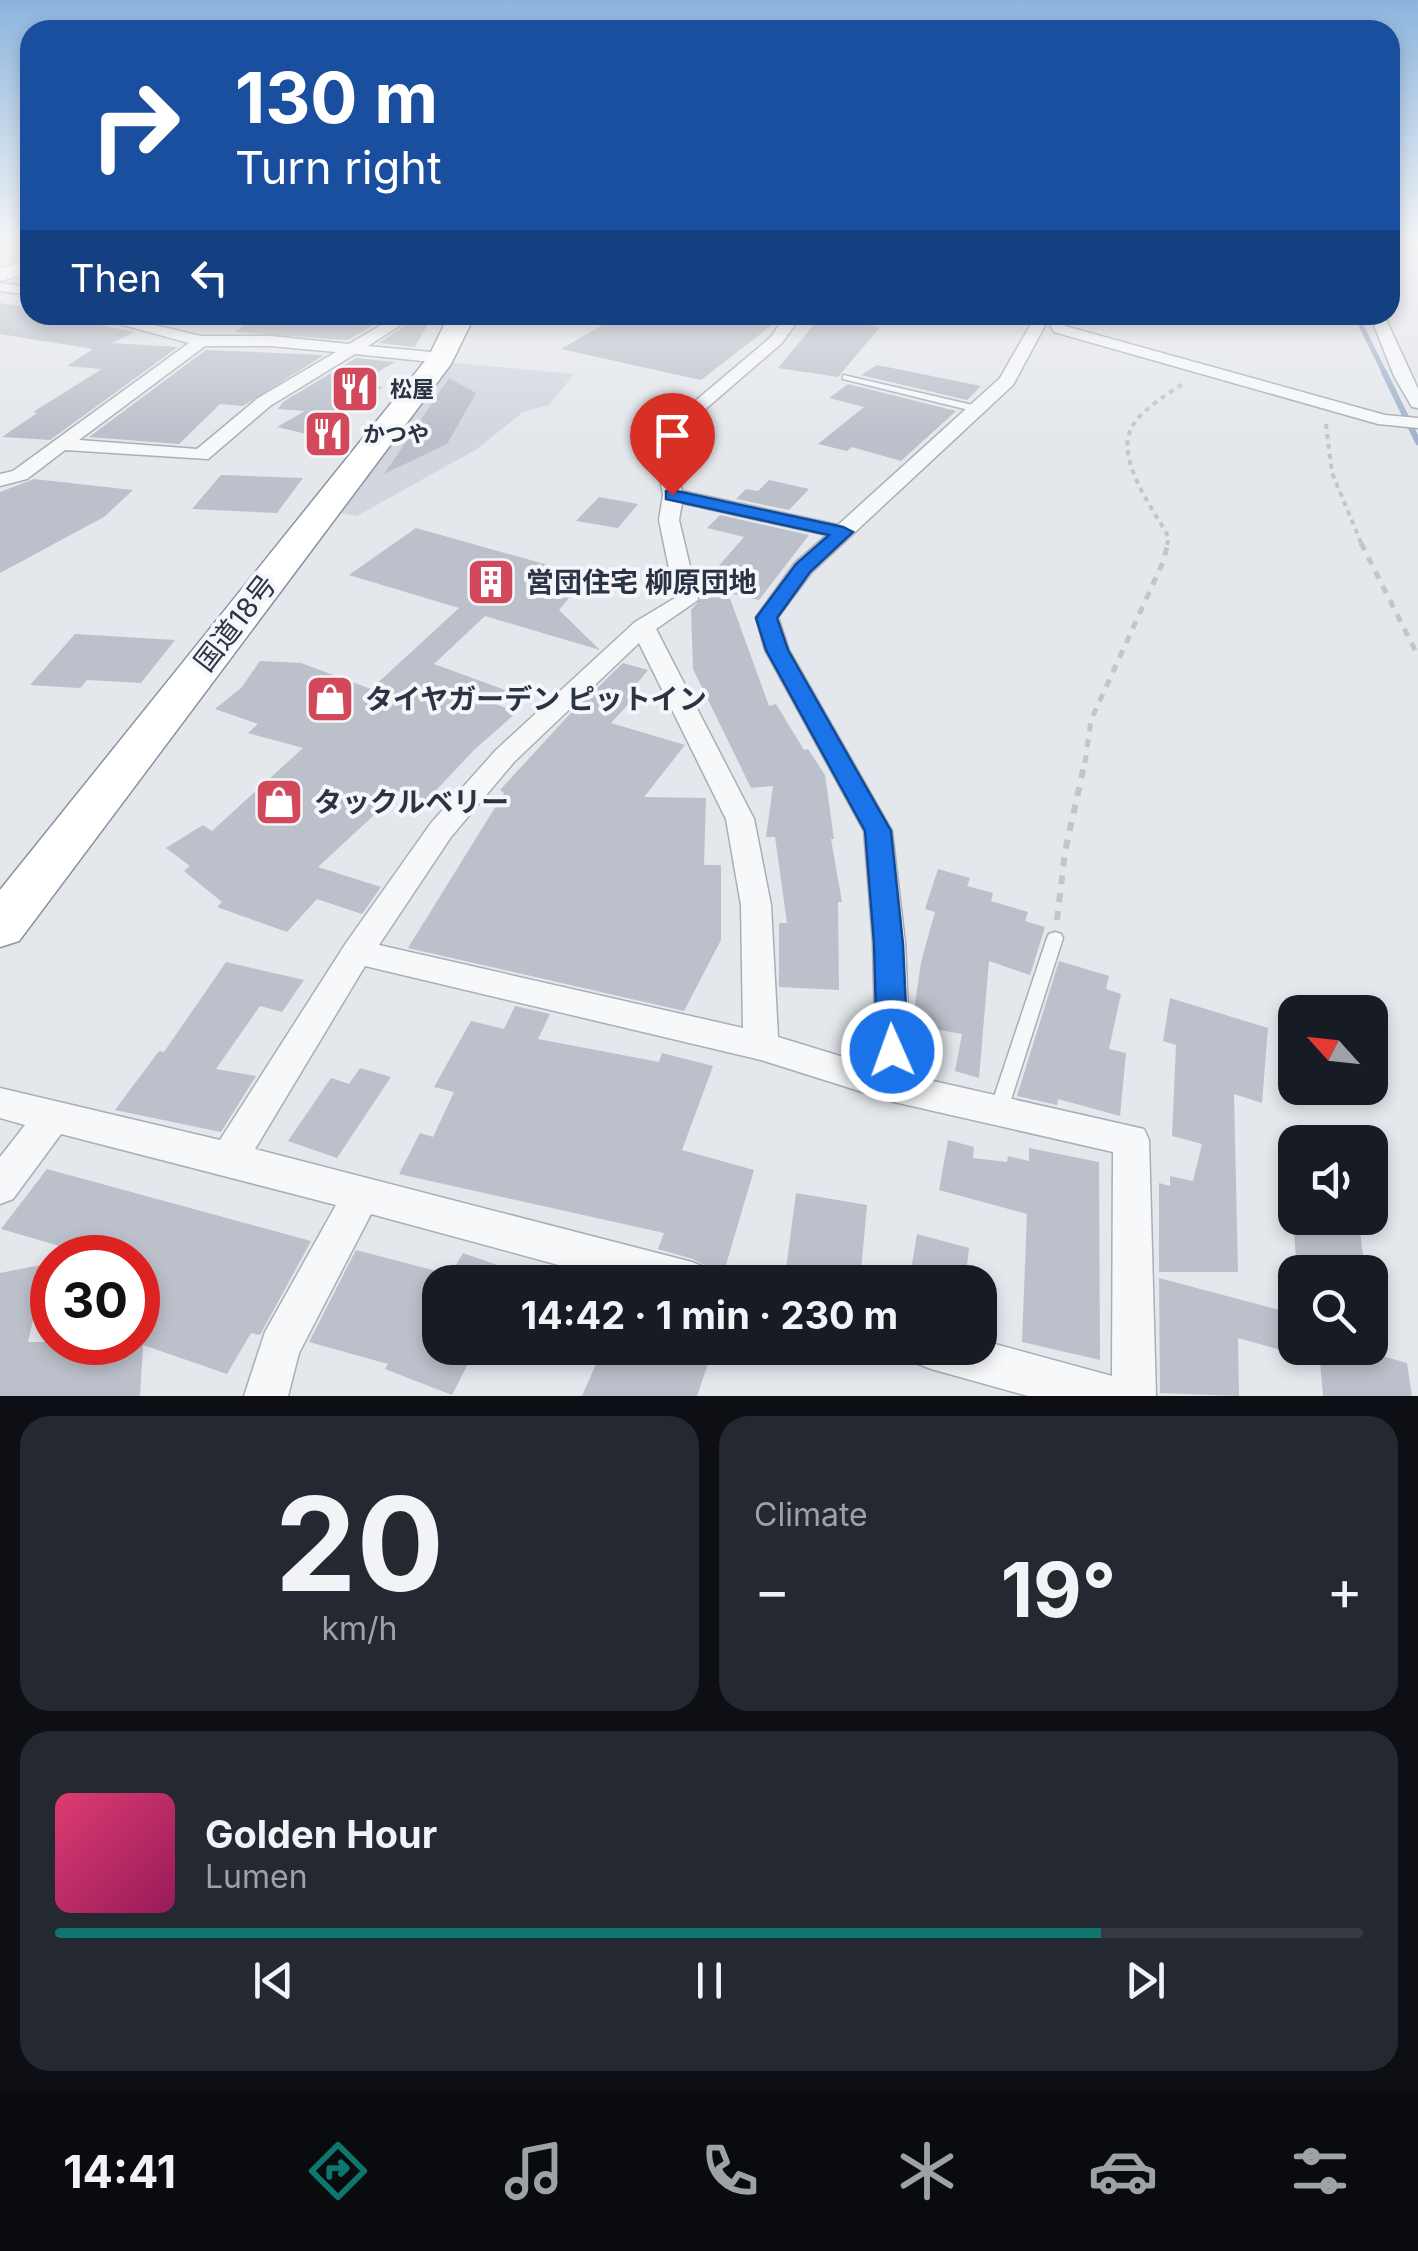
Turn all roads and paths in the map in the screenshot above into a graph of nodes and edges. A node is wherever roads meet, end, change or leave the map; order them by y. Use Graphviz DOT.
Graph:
graph roads {
  1 [pos="132,325"];
  2 [pos="393,325"];
  3 [pos="457,325"];
  4 [pos="786,325"];
  5 [pos="1037,325"];
  6 [pos="1057,325"];
  7 [pos="1381,325"];
  8 [pos="200,342"];
  9 [pos="356,348"];
  10 [pos="441,358"];
  11 [pos="1204,368"];
  12 [pos="846,377"];
  13 [pos="1418,403"];
  14 [pos="1331,404"];
  15 [pos="976,409"];
  16 [pos="1418,423"];
  17 [pos="57,444"];
  18 [pos="0,480"];
  19 [pos="672,495"];
  20 [pos="843,532"];
  21 [pos="642,627"];
  22 [pos="1418,656"];
  23 [pos="0,927"];
  24 [pos="1056,938"];
  25 [pos="357,952"];
  26 [pos="761,1046"];
  27 [pos="894,1087"];
  28 [pos="0,1104"];
  29 [pos="999,1108"];
  30 [pos="52,1118"];
  31 [pos="229,1159"];
  32 [pos="0,1186"];
  33 [pos="362,1194"];
  34 [pos="628,1265"];
  35 [pos="993,1365"];
  36 [pos="266,1396"];
  37 [pos="1107,1396"];
  38 [pos="1134,1396"];
  1 -- 8 [label="street"];
  2 -- 9 [label="street"];
  3 -- 10 [label="highway, 国道18号"];
  4 -- 19 [label="street"];
  5 -- 15 [label="street"];
  6 -- 11 [label="street"];
  7 -- 13 [label="street"];
  8 -- 9 [label="street"];
  8 -- 17 [label="street"];
  9 -- 10 [label="street"];
  9 -- 17 [label="street"];
  10 -- 23 [label="highway, 国道18号"];
  11 -- 14 [label="street"];
  11 -- 24 [label="path"];
  12 -- 15 [label="lane"];
  14 -- 16 [label="street"];
  14 -- 22 [label="path"];
  15 -- 20 [label="street"];
  17 -- 18 [label="street"];
  19 -- 20 [label="street"];
  19 -- 21 [label="street"];
  20 -- 27 [label="street"];
  21 -- 25 [label="street"];
  21 -- 26 [label="street"];
  24 -- 29 [label="lane"];
  25 -- 26 [label="street"];
  25 -- 31 [label="street"];
  26 -- 27 [label="street"];
  27 -- 29 [label="street"];
  28 -- 30 [label="street"];
  29 -- 38 [label="street"];
  30 -- 31 [label="street"];
  30 -- 32 [label="street"];
  31 -- 33 [label="street"];
  33 -- 34 [label="street"];
  33 -- 36 [label="street"];
  35 -- 37 [label="street"];
}
